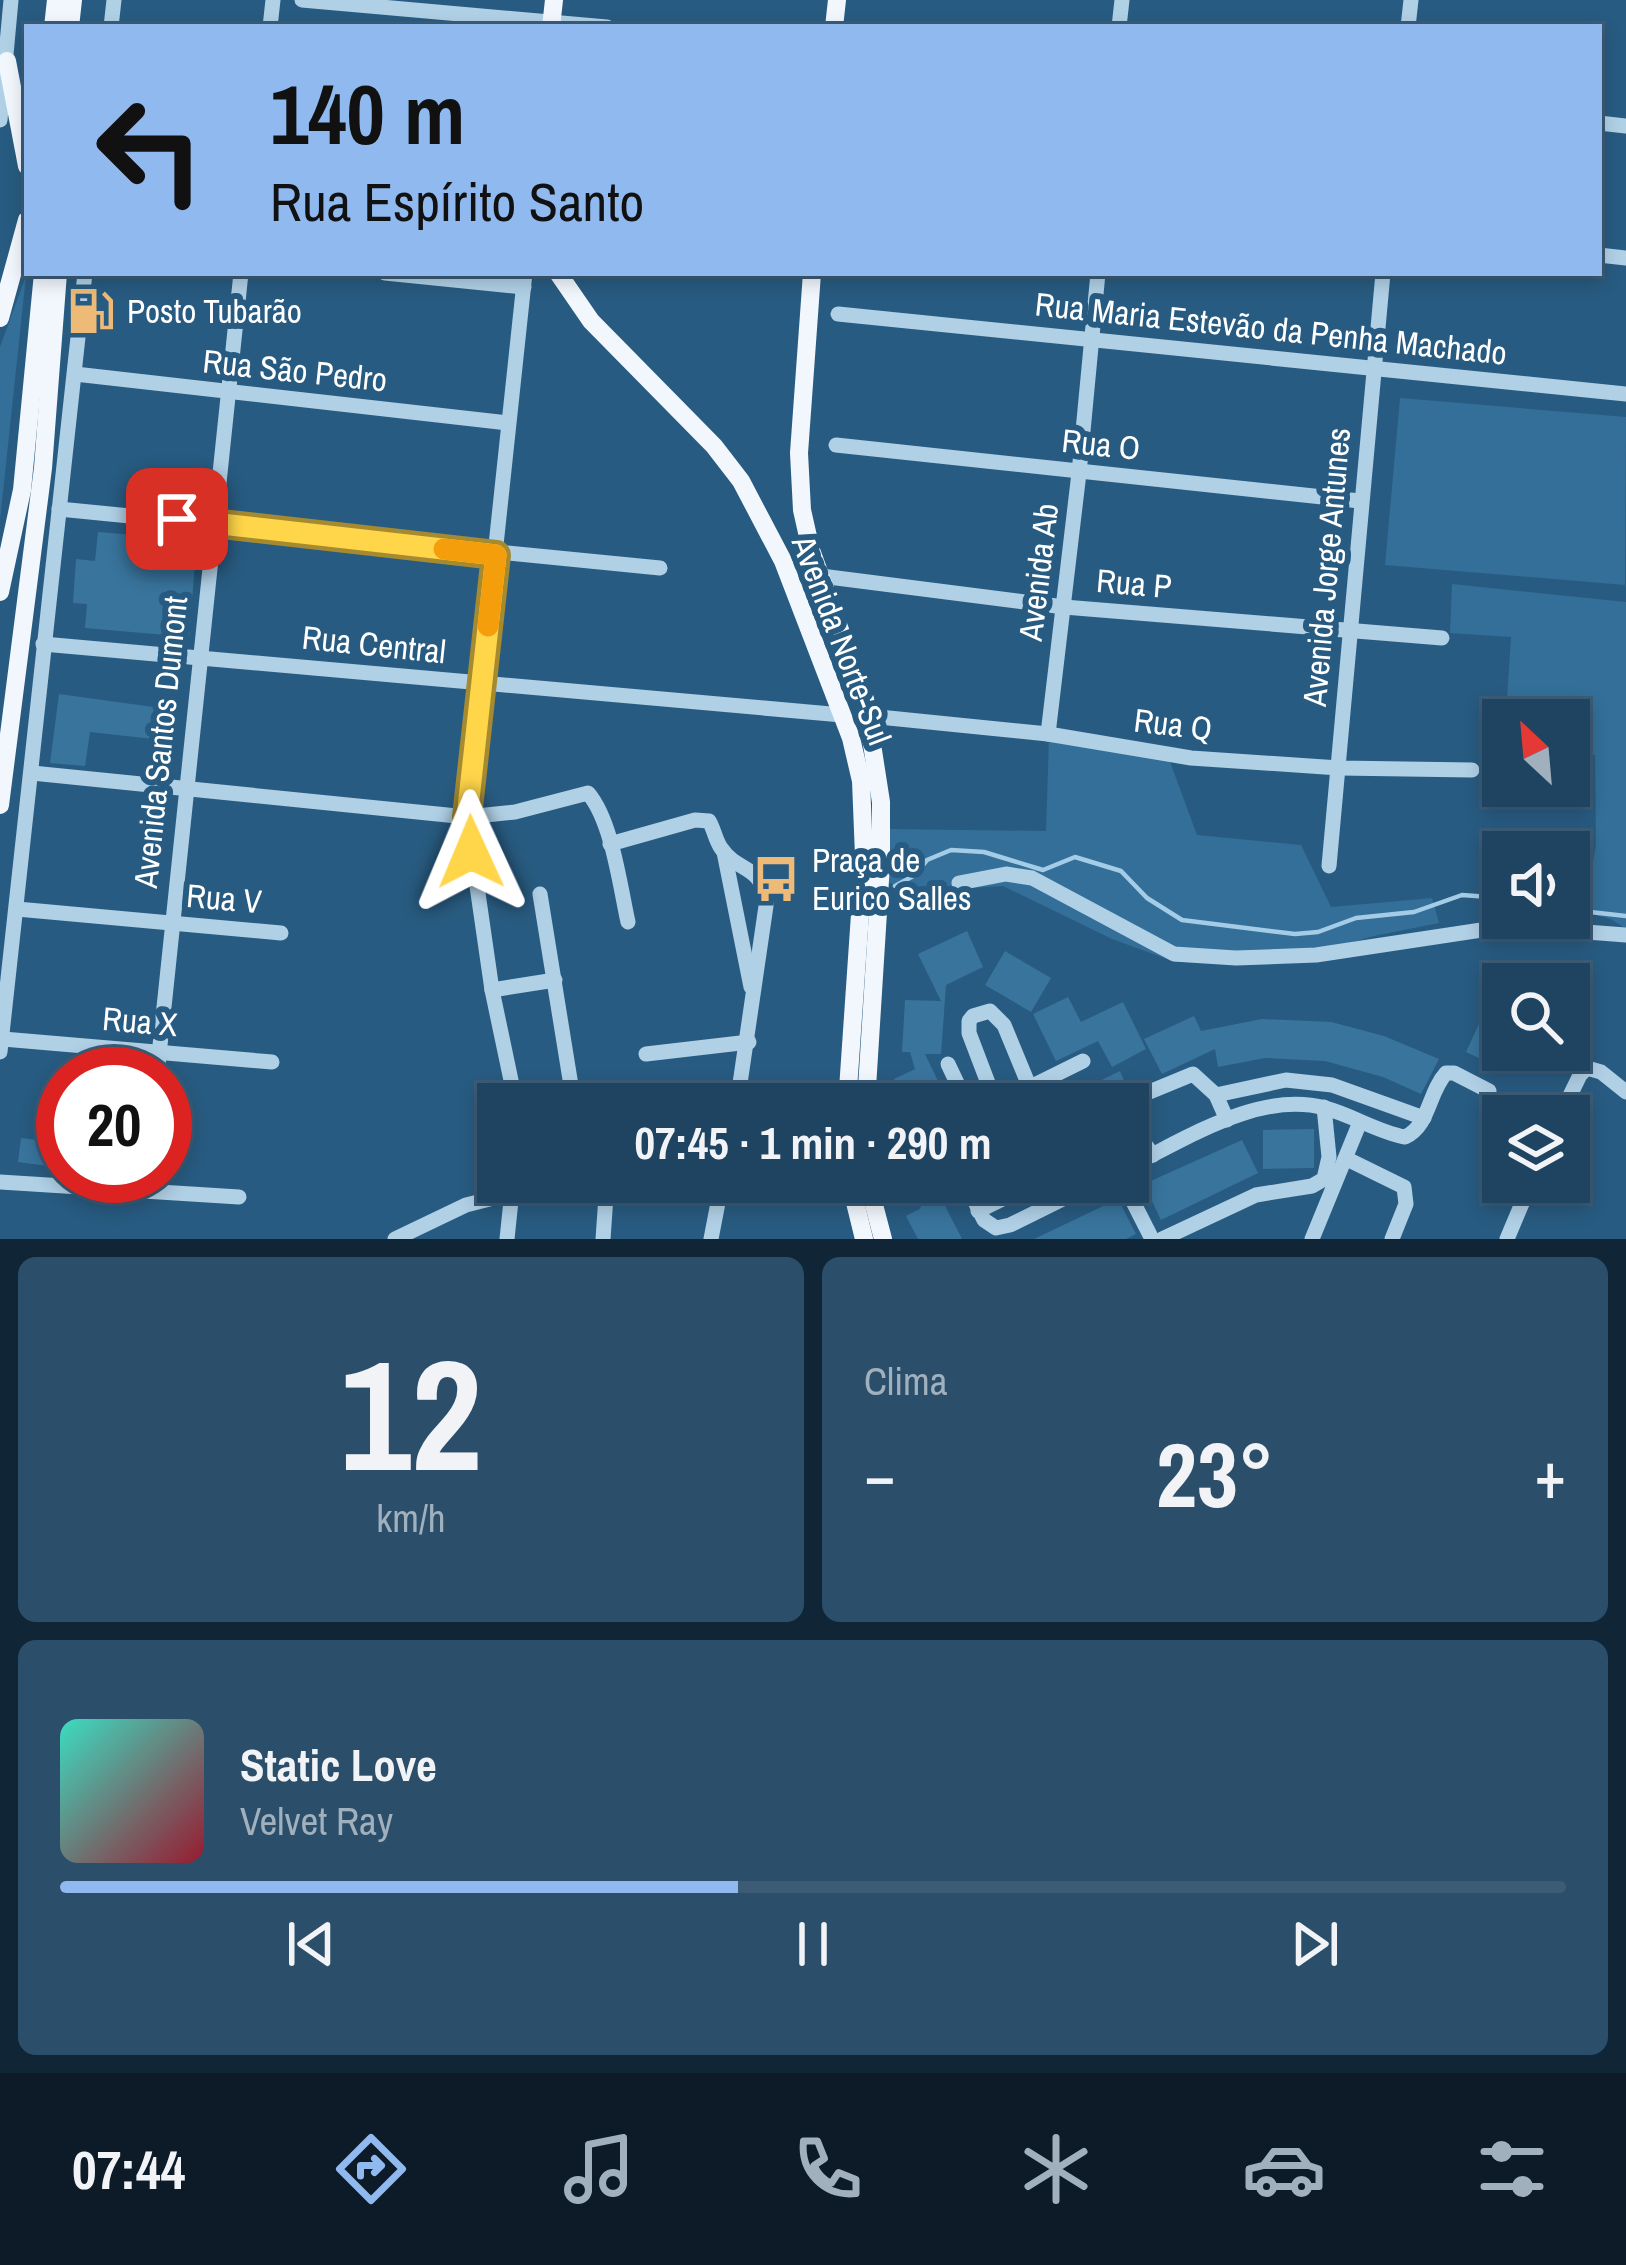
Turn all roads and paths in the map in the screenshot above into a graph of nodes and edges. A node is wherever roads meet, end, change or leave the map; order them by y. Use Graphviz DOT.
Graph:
graph roads {
  1 [pos="11,0"];
  2 [pos="302,0"];
  3 [pos="554,0"];
  4 [pos="551,24"];
  5 [pos="7,61"];
  6 [pos="0,120"];
  7 [pos="24,150"];
  8 [pos="24,231"];
  9 [pos="44,276"];
  10 [pos="58,276"];
  11 [pos="85,276"];
  12 [pos="241,276"];
  13 [pos="445,276"];
  14 [pos="561,276"];
  15 [pos="812,276"];
  16 [pos="1097,276"];
  17 [pos="1383,276"];
  18 [pos="524,280"];
  19 [pos="838,314"];
  20 [pos="0,318"];
  21 [pos="1092,341"];
  22 [pos="1374,366"];
  23 [pos="76,374"];
  24 [pos="226,393"];
  25 [pos="1626,394"];
  26 [pos="508,422"];
  27 [pos="836,445"];
  28 [pos="1079,473"];
  29 [pos="1360,501"];
  30 [pos="59,509"];
  31 [pos="213,522"];
  32 [pos="496,555"];
  33 [pos="660,568"];
  34 [pos="821,576"];
  35 [pos="0,592"];
  36 [pos="1064,607"];
  37 [pos="1349,633"];
  38 [pos="1442,638"];
  39 [pos="43,644"];
  40 [pos="201,657"];
  41 [pos="481,685"];
  42 [pos="842,715"];
  43 [pos="868,716"];
  44 [pos="1048,734"];
  45 [pos="1339,768"];
  46 [pos="1472,770"];
  47 [pos="32,773"];
  48 [pos="184,788"];
  49 [pos="0,806"];
  50 [pos="467,817"];
  51 [pos="610,844"];
  52 [pos="724,852"];
  53 [pos="1329,866"];
  54 [pos="959,883"];
  55 [pos="540,894"];
  56 [pos="17,909"];
  57 [pos="628,922"];
  58 [pos="171,923"];
  59 [pos="281,934"];
  60 [pos="1626,934"];
  61 [pos="555,980"];
  62 [pos="492,990"];
  63 [pos="754,1002"];
  64 [pos="748,1042"];
  65 [pos="2,1046"];
  66 [pos="159,1047"];
  67 [pos="36,1048"];
  68 [pos="646,1054"];
  69 [pos="192,1056"];
  70 [pos="1083,1061"];
  71 [pos="272,1062"];
  72 [pos="948,1064"];
  73 [pos="512,1083"];
  74 [pos="571,1083"];
  75 [pos="741,1083"];
  76 [pos="848,1083"];
  77 [pos="867,1083"];
  78 [pos="958,1083"];
  79 [pos="988,1083"];
  80 [pos="1028,1083"];
  81 [pos="1040,1083"];
  82 [pos="1489,1091"];
  83 [pos="1149,1092"];
  84 [pos="1626,1092"];
  85 [pos="1216,1095"];
  86 [pos="1570,1095"];
  87 [pos="1324,1107"];
  88 [pos="1424,1118"];
  89 [pos="1227,1120"];
  90 [pos="1360,1122"];
  91 [pos="1149,1150"];
  92 [pos="1153,1155"];
  93 [pos="1149,1157"];
  94 [pos="1347,1159"];
  95 [pos="0,1182"];
  96 [pos="36,1182"];
  97 [pos="192,1189"];
  98 [pos="239,1196"];
  99 [pos="477,1202"];
  100 [pos="511,1203"];
  101 [pos="606,1203"];
  102 [pos="718,1203"];
  103 [pos="855,1203"];
  104 [pos="874,1203"];
  105 [pos="974,1203"];
  106 [pos="994,1203"];
  107 [pos="1054,1203"];
  108 [pos="1134,1203"];
  109 [pos="1523,1203"];
  110 [pos="978,1211"];
  111 [pos="411,1234"];
  112 [pos="395,1239"];
  113 [pos="507,1239"];
  114 [pos="603,1239"];
  115 [pos="711,1239"];
  116 [pos="864,1239"];
  117 [pos="883,1239"];
  118 [pos="1152,1239"];
  119 [pos="1162,1239"];
  120 [pos="1312,1239"];
  121 [pos="1392,1239"];
  122 [pos="1508,1239"];
  1 -- 5 [label="street"];
  2 -- 4 [label="street"];
  3 -- 4 [label="main road"];
  5 -- 6 [label="street"];
  5 -- 7 [label="main road"];
  8 -- 20 [label="main road"];
  9 -- 35 [label="main road"];
  10 -- 49 [label="main road"];
  11 -- 23 [label="street"];
  12 -- 24 [label="street, Avenida Santos Dumont"];
  13 -- 18 [label="street"];
  14 -- 42 [label="main road, Avenida Norte-Sul"];
  15 -- 34 [label="main road, Avenida Norte-Sul"];
  16 -- 21 [label="street, Avenida Ab"];
  17 -- 22 [label="street, Avenida Jorge Antunes"];
  18 -- 26 [label="street"];
  19 -- 21 [label="street, Rua Maria Estevão da Penha Machado"];
  21 -- 22 [label="street, Rua Maria Estevão da Penha Machado"];
  21 -- 28 [label="street, Avenida Ab"];
  22 -- 25 [label="street, Rua Maria Estevão da Penha Machado"];
  22 -- 29 [label="street, Avenida Jorge Antunes"];
  23 -- 24 [label="street, Rua São Pedro"];
  23 -- 30 [label="street"];
  24 -- 26 [label="street, Rua São Pedro"];
  24 -- 31 [label="street, Avenida Santos Dumont"];
  26 -- 32 [label="street"];
  27 -- 28 [label="street, Rua O"];
  28 -- 29 [label="street, Rua O"];
  28 -- 36 [label="street, Avenida Ab"];
  29 -- 37 [label="street, Avenida Jorge Antunes"];
  30 -- 31 [label="street"];
  30 -- 39 [label="street"];
  31 -- 32 [label="street"];
  31 -- 40 [label="street, Avenida Santos Dumont"];
  32 -- 33 [label="street"];
  32 -- 41 [label="street"];
  34 -- 36 [label="street, Rua P"];
  34 -- 43 [label="main road, Avenida Norte-Sul"];
  36 -- 37 [label="street, Rua P"];
  36 -- 44 [label="street, Avenida Ab"];
  37 -- 38 [label="street, Rua P"];
  37 -- 45 [label="street, Avenida Jorge Antunes"];
  39 -- 40 [label="street, Rua Central"];
  39 -- 47 [label="street"];
  40 -- 41 [label="street, Rua Central"];
  40 -- 48 [label="street, Avenida Santos Dumont"];
  41 -- 42 [label="street, Rua Central"];
  41 -- 50 [label="street"];
  42 -- 76 [label="main road, Avenida Norte-Sul"];
  43 -- 44 [label="street, Rua Q"];
  43 -- 77 [label="main road, Avenida Norte-Sul"];
  44 -- 45 [label="street, Rua Q"];
  45 -- 46 [label="street, Rua Q"];
  45 -- 53 [label="street, Avenida Jorge Antunes"];
  47 -- 48 [label="street"];
  47 -- 56 [label="street"];
  48 -- 50 [label="street"];
  48 -- 58 [label="street, Avenida Santos Dumont"];
  50 -- 51 [label="street"];
  50 -- 62 [label="street"];
  51 -- 52 [label="street"];
  51 -- 57 [label="street"];
  52 -- 63 [label="street"];
  52 -- 63 [label="street"];
  54 -- 60 [label="street"];
  55 -- 61 [label="street"];
  56 -- 58 [label="street, Rua V"];
  56 -- 65 [label="street"];
  58 -- 59 [label="street, Rua V"];
  58 -- 66 [label="street, Avenida Santos Dumont"];
  61 -- 62 [label="street"];
  61 -- 74 [label="street"];
  62 -- 73 [label="street"];
  63 -- 64 [label="street"];
  64 -- 68 [label="street"];
  64 -- 75 [label="street"];
  65 -- 67 [label="street, Rua X"];
  69 -- 71 [label="street, Rua X"];
  70 -- 81 [label="street"];
  72 -- 78 [label="street"];
  79 -- 80 [label="street"];
  82 -- 88 [label="street"];
  83 -- 85 [label="street"];
  84 -- 86 [label="street"];
  85 -- 88 [label="street"];
  85 -- 89 [label="street"];
  87 -- 89 [label="street"];
  87 -- 90 [label="street"];
  87 -- 119 [label="street"];
  88 -- 90 [label="street"];
  89 -- 92 [label="street"];
  90 -- 94 [label="street"];
  91 -- 92 [label="street"];
  92 -- 93 [label="street"];
  94 -- 120 [label="street"];
  94 -- 121 [label="street"];
  95 -- 96 [label="street"];
  97 -- 98 [label="street"];
  99 -- 111 [label="street"];
  100 -- 113 [label="street"];
  101 -- 114 [label="street"];
  102 -- 115 [label="street"];
  103 -- 116 [label="main road"];
  104 -- 117 [label="main road"];
  105 -- 110 [label="street"];
  106 -- 110 [label="street"];
  107 -- 110 [label="street"];
  108 -- 118 [label="street"];
  109 -- 122 [label="street"];
  111 -- 112 [label="street"];
}
